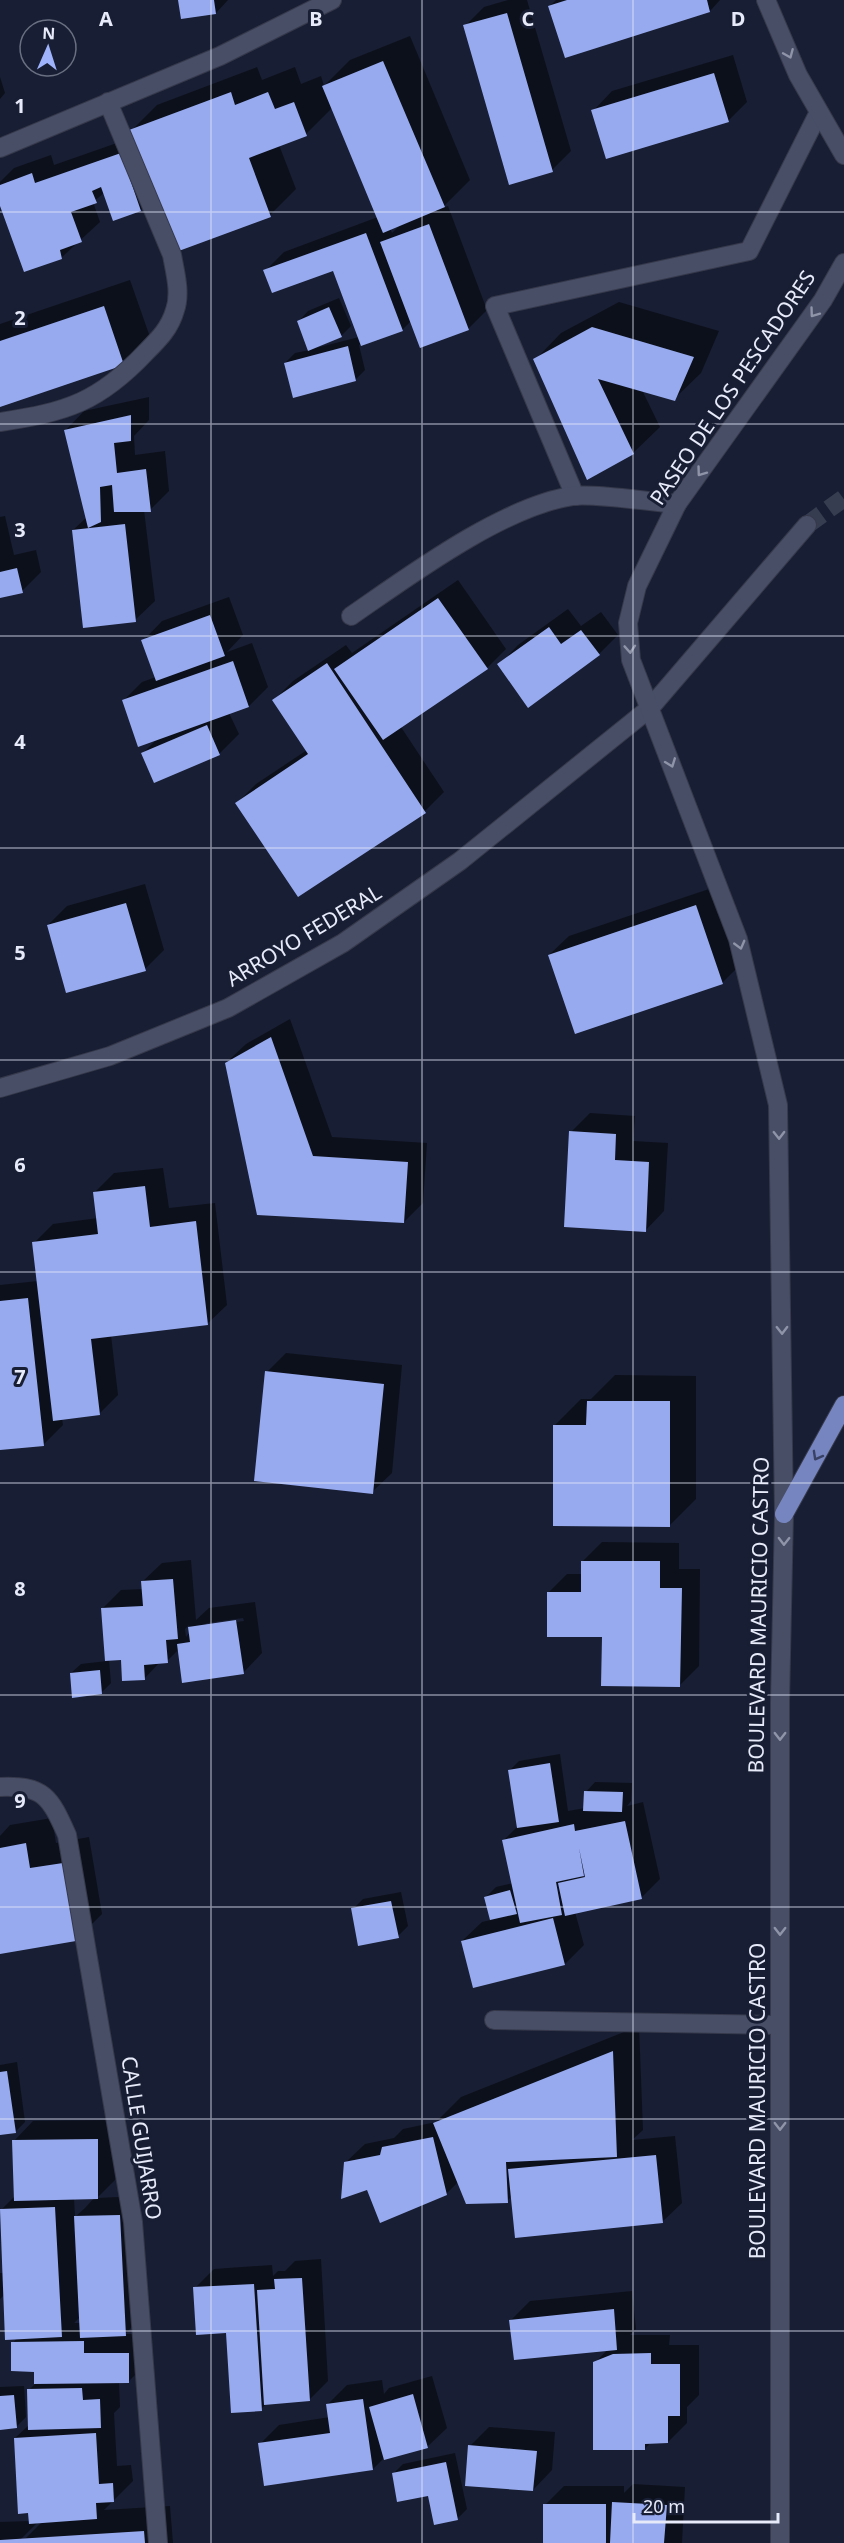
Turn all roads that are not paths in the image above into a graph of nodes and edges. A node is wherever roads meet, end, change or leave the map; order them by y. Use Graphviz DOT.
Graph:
graph roads {
  1 [pos="332,0"];
  2 [pos="766,0"];
  3 [pos="108,102"];
  4 [pos="819,112"];
  5 [pos="0,148"];
  6 [pos="844,155"];
  7 [pos="844,263"];
  8 [pos="0,422"];
  9 [pos="575,496"];
  10 [pos="677,504"];
  11 [pos="807,525"];
  12 [pos="351,616"];
  13 [pos="650,708"];
  14 [pos="0,1088"];
  15 [pos="844,1405"];
  16 [pos="784,1514"];
  17 [pos="0,1787"];
  18 [pos="494,2020"];
  19 [pos="780,2025"];
  20 [pos="158,2543"];
  21 [pos="780,2543"];
  1 -- 3 [label="street"];
  2 -- 4 [label="street, one-way"];
  3 -- 5 [label="street"];
  3 -- 8 [label="street"];
  4 -- 6 [label="street"];
  4 -- 9 [label="street"];
  7 -- 10 [label="street, PASEO DE LOS PESCADORES, one-way"];
  9 -- 10 [label="street"];
  9 -- 12 [label="street"];
  10 -- 13 [label="street, PASEO DE LOS PESCADORES, one-way"];
  11 -- 13 [label="street, ARROYO FEDERAL"];
  13 -- 14 [label="street, ARROYO FEDERAL"];
  13 -- 16 [label="street, BOULEVARD MAURICIO CASTRO, one-way"];
  15 -- 16 [label="main road, one-way"];
  16 -- 19 [label="street, BOULEVARD MAURICIO CASTRO, one-way"];
  17 -- 20 [label="street, CALLE GUIJARRO"];
  18 -- 19 [label="street"];
  19 -- 21 [label="street, BOULEVARD MAURICIO CASTRO, one-way"];
}
